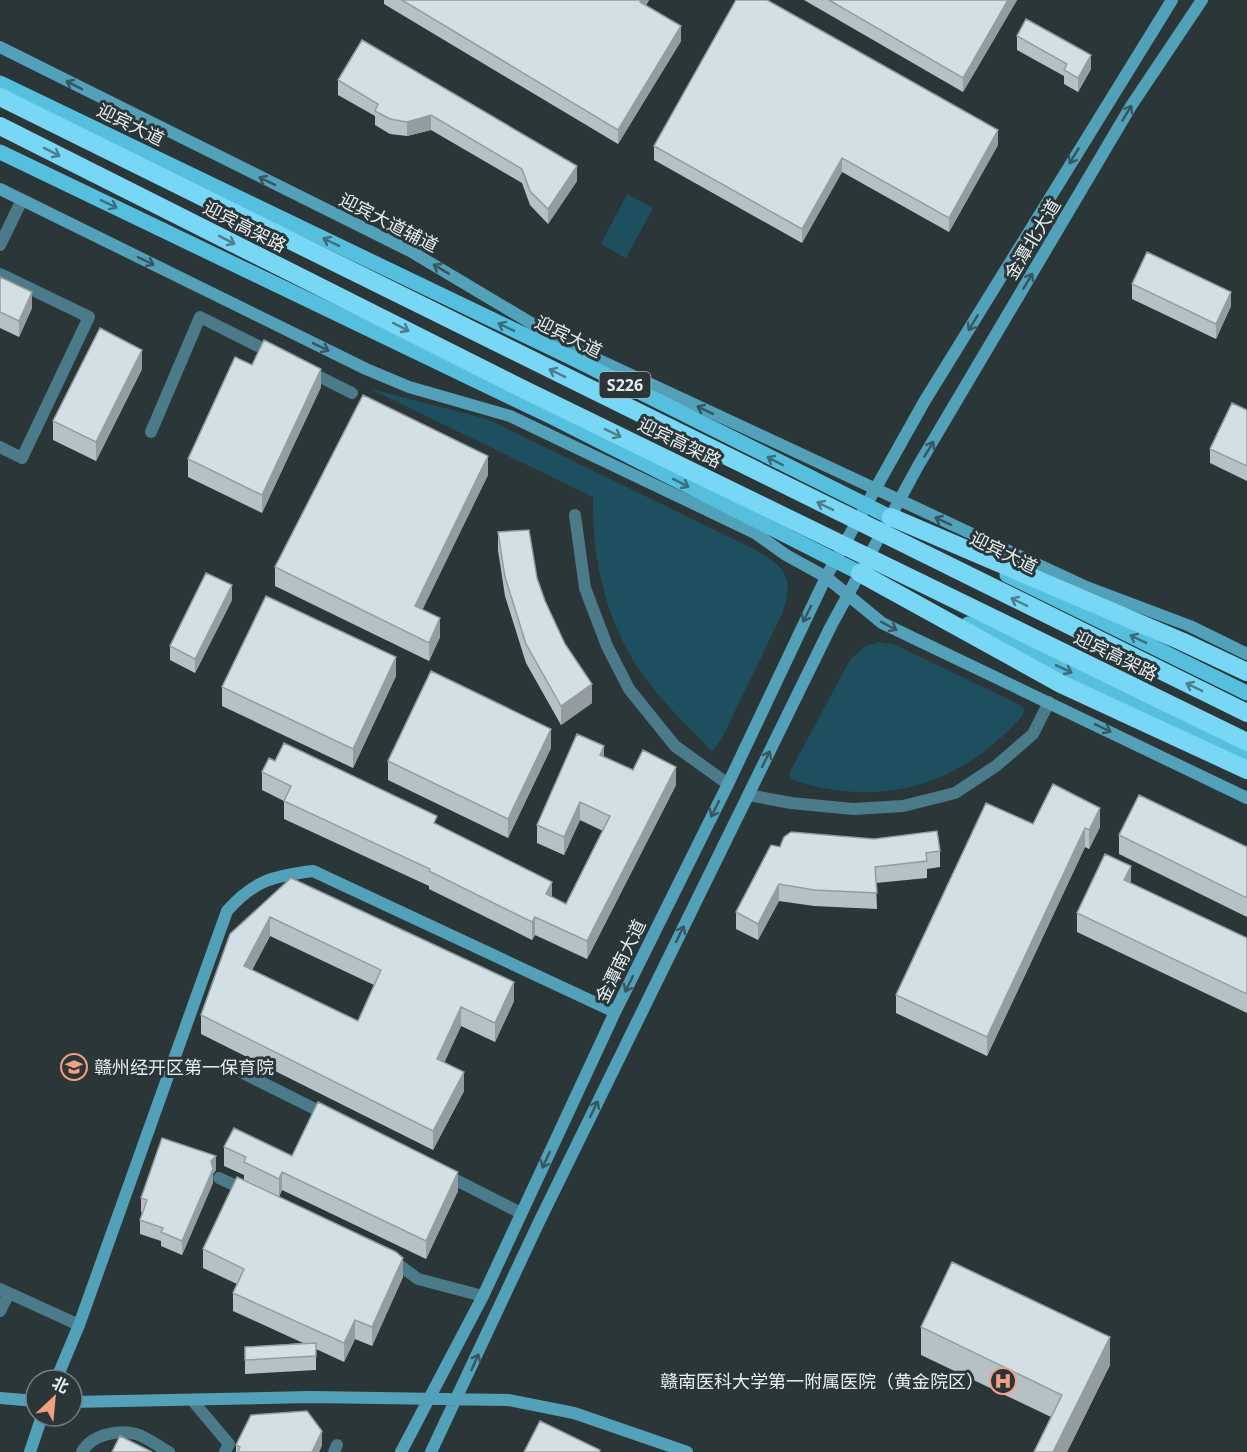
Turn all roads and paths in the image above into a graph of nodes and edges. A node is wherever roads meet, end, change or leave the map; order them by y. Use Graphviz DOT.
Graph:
graph roads {
  1 [pos="1172,0"];
  2 [pos="1202,0"];
  3 [pos="0,47"];
  4 [pos="0,83"];
  5 [pos="0,97"];
  6 [pos="0,126"];
  7 [pos="0,152"];
  8 [pos="0,189"];
  9 [pos="22,200"];
  10 [pos="0,245"];
  11 [pos="0,274"];
  12 [pos="352,393"];
  13 [pos="151,432"];
  14 [pos="0,447"];
  15 [pos="876,489"];
  16 [pos="900,500"];
  17 [pos="867,505"];
  18 [pos="575,515"];
  19 [pos="891,517"];
  20 [pos="835,560"];
  21 [pos="860,573"];
  22 [pos="826,577"];
  23 [pos="849,594"];
  24 [pos="1247,654"];
  25 [pos="1247,672"];
  26 [pos="1247,693"];
  27 [pos="1049,702"];
  28 [pos="1247,713"];
  29 [pos="1247,742"];
  30 [pos="1247,757"];
  31 [pos="1247,770"];
  32 [pos="728,784"];
  33 [pos="748,795"];
  34 [pos="1247,798"];
  35 [pos="615,1012"];
  36 [pos="239,1071"];
  37 [pos="344,1124"];
  38 [pos="427,1166"];
  39 [pos="219,1178"];
  40 [pos="261,1198"];
  41 [pos="521,1213"];
  42 [pos="379,1254"];
  43 [pos="4,1291"];
  44 [pos="483,1296"];
  45 [pos="0,1311"];
  46 [pos="79,1325"];
  47 [pos="61,1368"];
  48 [pos="0,1398"];
  49 [pos="429,1398"];
  50 [pos="458,1398"];
  51 [pos="24,1400"];
  52 [pos="192,1400"];
  53 [pos="84,1402"];
  54 [pos="38,1428"];
  55 [pos="30,1452"];
  56 [pos="82,1452"];
  57 [pos="169,1452"];
  58 [pos="225,1452"];
  59 [pos="401,1452"];
  60 [pos="431,1452"];
  61 [pos="687,1452"];
  1 -- 15 [label="street, 金潭北大道, one-way"];
  16 -- 2 [label="street, 金潭北大道, one-way"];
  15 -- 3 [label="street, 迎宾大道辅道, one-way"];
  17 -- 4 [label="main road, 迎宾大道 / S226, one-way"];
  28 -- 5 [label="highway, 迎宾高架路, one-way"];
  6 -- 29 [label="highway, 迎宾高架路, one-way"];
  7 -- 20 [label="main road, one-way"];
  8 -- 9 [label="street"];
  9 -- 10 [label="street"];
  9 -- 22 [label="street, one-way"];
  11 -- 14 [label="street"];
  12 -- 13 [label="street"];
  15 -- 16 [label="street, 迎宾大道辅道"];
  15 -- 17 [label="street, 金潭南大道"];
  16 -- 19 [label="street"];
  24 -- 16 [label="street, 迎宾大道辅道, one-way"];
  17 -- 19 [label="main road, 迎宾大道 / S226"];
  17 -- 20 [label="street, 金潭南大道"];
  18 -- 32 [label="street"];
  19 -- 21 [label="street"];
  19 -- 25 [label="highway"];
  26 -- 19 [label="main road, 迎宾大道 / S226, one-way"];
  20 -- 21 [label="main road"];
  20 -- 22 [label="street, 金潭南大道"];
  21 -- 23 [label="street"];
  21 -- 30 [label="main road, one-way"];
  21 -- 31 [label="highway"];
  22 -- 23 [label="street"];
  22 -- 32 [label="street, 金潭南大道, one-way"];
  23 -- 27 [label="street, one-way"];
  33 -- 23 [label="street, one-way"];
  27 -- 33 [label="street"];
  27 -- 34 [label="street, one-way"];
  32 -- 35 [label="street, 金潭南大道, one-way"];
  50 -- 33 [label="street, one-way"];
  35 -- 41 [label="street, 金潭南大道, one-way"];
  35 -- 46 [label="street"];
  36 -- 37 [label="street"];
  38 -- 41 [label="street"];
  39 -- 40 [label="street"];
  41 -- 44 [label="street, 金潭南大道"];
  42 -- 44 [label="street"];
  43 -- 45 [label="street"];
  43 -- 46 [label="street"];
  44 -- 49 [label="street, 金潭南大道"];
  46 -- 47 [label="street"];
  48 -- 51 [label="street"];
  49 -- 50 [label="street"];
  49 -- 52 [label="street"];
  49 -- 59 [label="street, 金潭南大道"];
  50 -- 60 [label="street"];
  50 -- 61 [label="street"];
  52 -- 53 [label="street"];
  52 -- 58 [label="street"];
  54 -- 55 [label="street"];
  56 -- 57 [label="street"];
}
